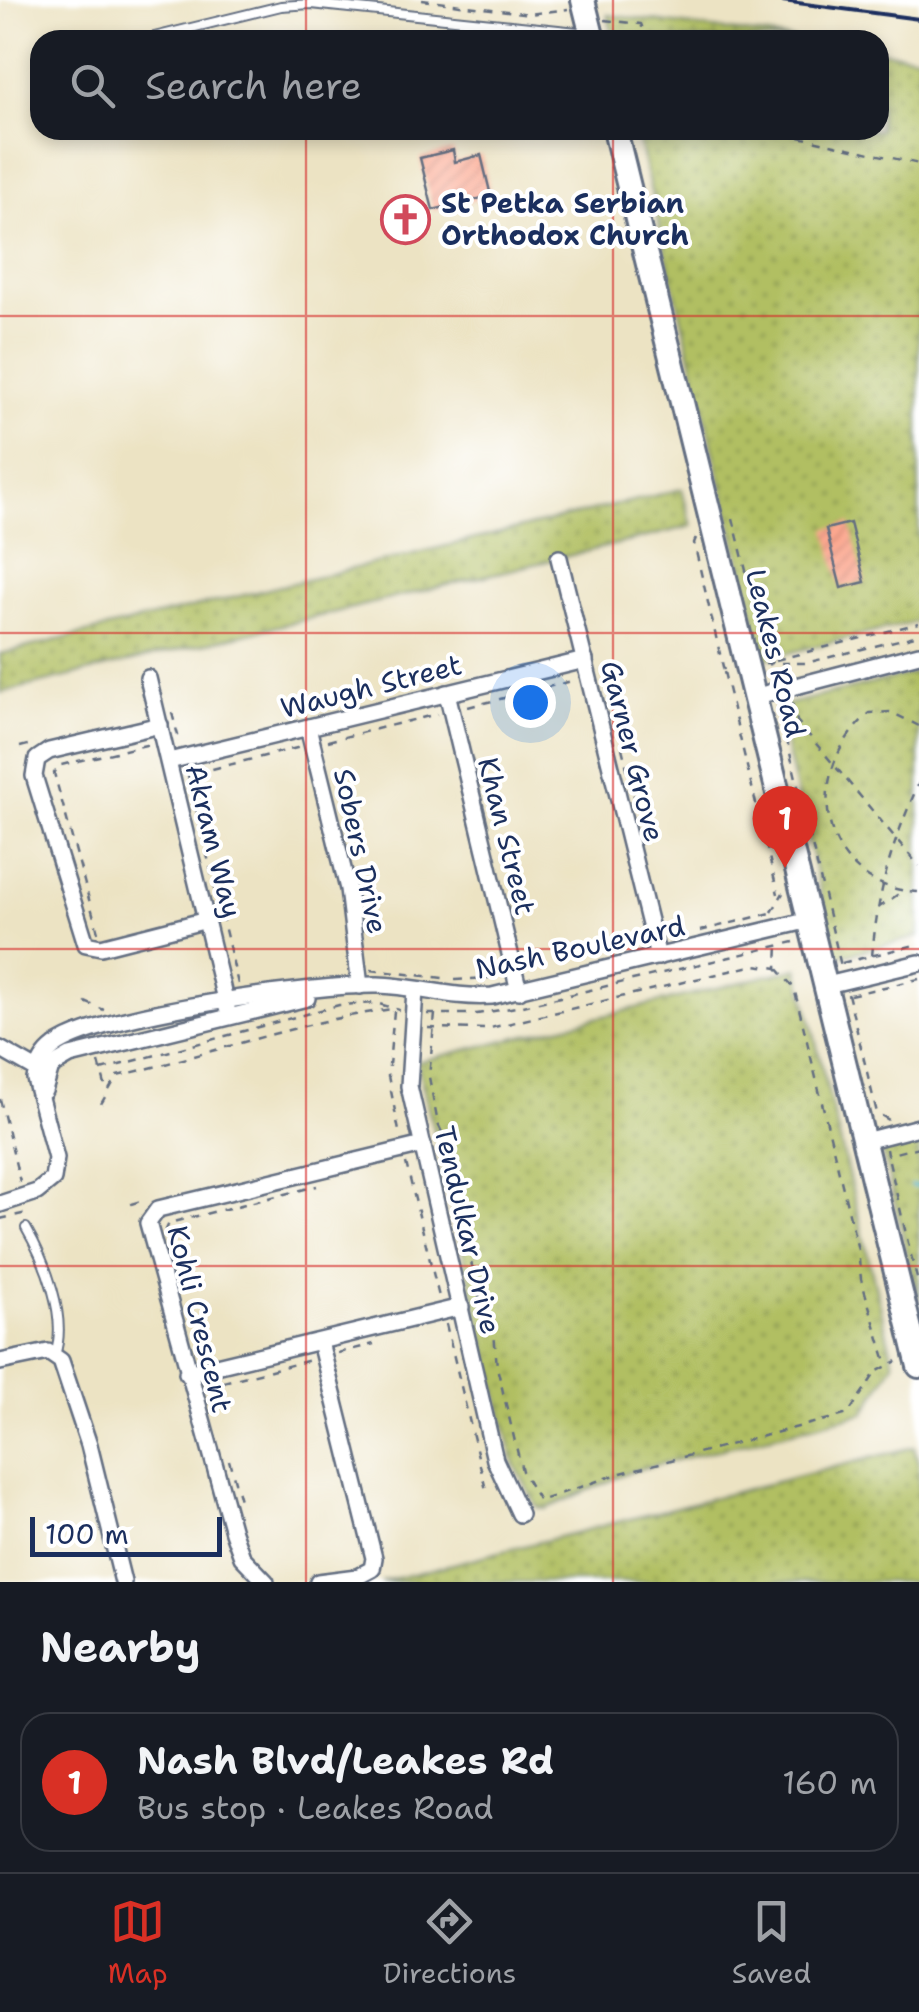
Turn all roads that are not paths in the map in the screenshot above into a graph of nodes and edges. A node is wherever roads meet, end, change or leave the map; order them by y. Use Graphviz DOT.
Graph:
graph roads {
  1 [pos="585,20"];
  2 [pos="183,30"];
  3 [pos="619,140"];
  4 [pos="559,558"];
  5 [pos="919,654"];
  6 [pos="584,660"];
  7 [pos="148,678"];
  8 [pos="447,693"];
  9 [pos="766,693"];
  10 [pos="160,725"];
  11 [pos="308,727"];
  12 [pos="176,760"];
  13 [pos="208,920"];
  14 [pos="810,920"];
  15 [pos="658,957"];
  16 [pos="919,962"];
  17 [pos="359,978"];
  18 [pos="517,983"];
  19 [pos="840,987"];
  20 [pos="416,990"];
  21 [pos="227,1009"];
  22 [pos="0,1048"];
  23 [pos="41,1072"];
  24 [pos="919,1127"];
  25 [pos="865,1141"];
  26 [pos="423,1145"];
  27 [pos="0,1204"];
  28 [pos="26,1228"];
  29 [pos="463,1314"];
  30 [pos="322,1349"];
  31 [pos="55,1355"];
  32 [pos="0,1362"];
  33 [pos="912,1370"];
  34 [pos="195,1372"];
  35 [pos="520,1514"];
  36 [pos="123,1582"];
  37 [pos="266,1582"];
  38 [pos="318,1582"];
  1 -- 2 [label="lane"];
  3 -- 9 [label="street, Leakes Road"];
  4 -- 6 [label="street, Garner Grove"];
  5 -- 9 [label="street"];
  6 -- 8 [label="street, Waugh Street"];
  6 -- 15 [label="street, Garner Grove"];
  7 -- 10 [label="street, Akram Way"];
  8 -- 11 [label="street, Waugh Street"];
  8 -- 18 [label="street, Khan Street"];
  9 -- 14 [label="street, Leakes Road"];
  10 -- 12 [label="street, Akram Way"];
  10 -- 13 [label="street"];
  11 -- 12 [label="street, Waugh Street"];
  11 -- 17 [label="street, Sobers Drive"];
  12 -- 13 [label="street, Akram Way"];
  13 -- 21 [label="street, Akram Way"];
  14 -- 15 [label="street, Nash Boulevard"];
  14 -- 19 [label="street, Leakes Road"];
  15 -- 18 [label="street, Nash Boulevard"];
  16 -- 19 [label="street"];
  17 -- 20 [label="street, Nash Boulevard"];
  17 -- 21 [label="street, Nash Boulevard"];
  18 -- 20 [label="street, Nash Boulevard"];
  19 -- 25 [label="street, Leakes Road"];
  20 -- 26 [label="street, Tendulkar Drive"];
  21 -- 23 [label="street, Nash Boulevard"];
  21 -- 23 [label="street, Nash Boulevard"];
  22 -- 23 [label="street"];
  23 -- 27 [label="street"];
  24 -- 25 [label="street"];
  25 -- 33 [label="street, Leakes Road"];
  26 -- 29 [label="street, Tendulkar Drive"];
  26 -- 34 [label="street, Kohli Crescent"];
  28 -- 31 [label="lane"];
  29 -- 30 [label="street"];
  29 -- 35 [label="street, Tendulkar Drive"];
  30 -- 34 [label="street"];
  30 -- 38 [label="street"];
  31 -- 32 [label="street"];
  31 -- 36 [label="street"];
  34 -- 37 [label="street, Kohli Crescent"];
}
